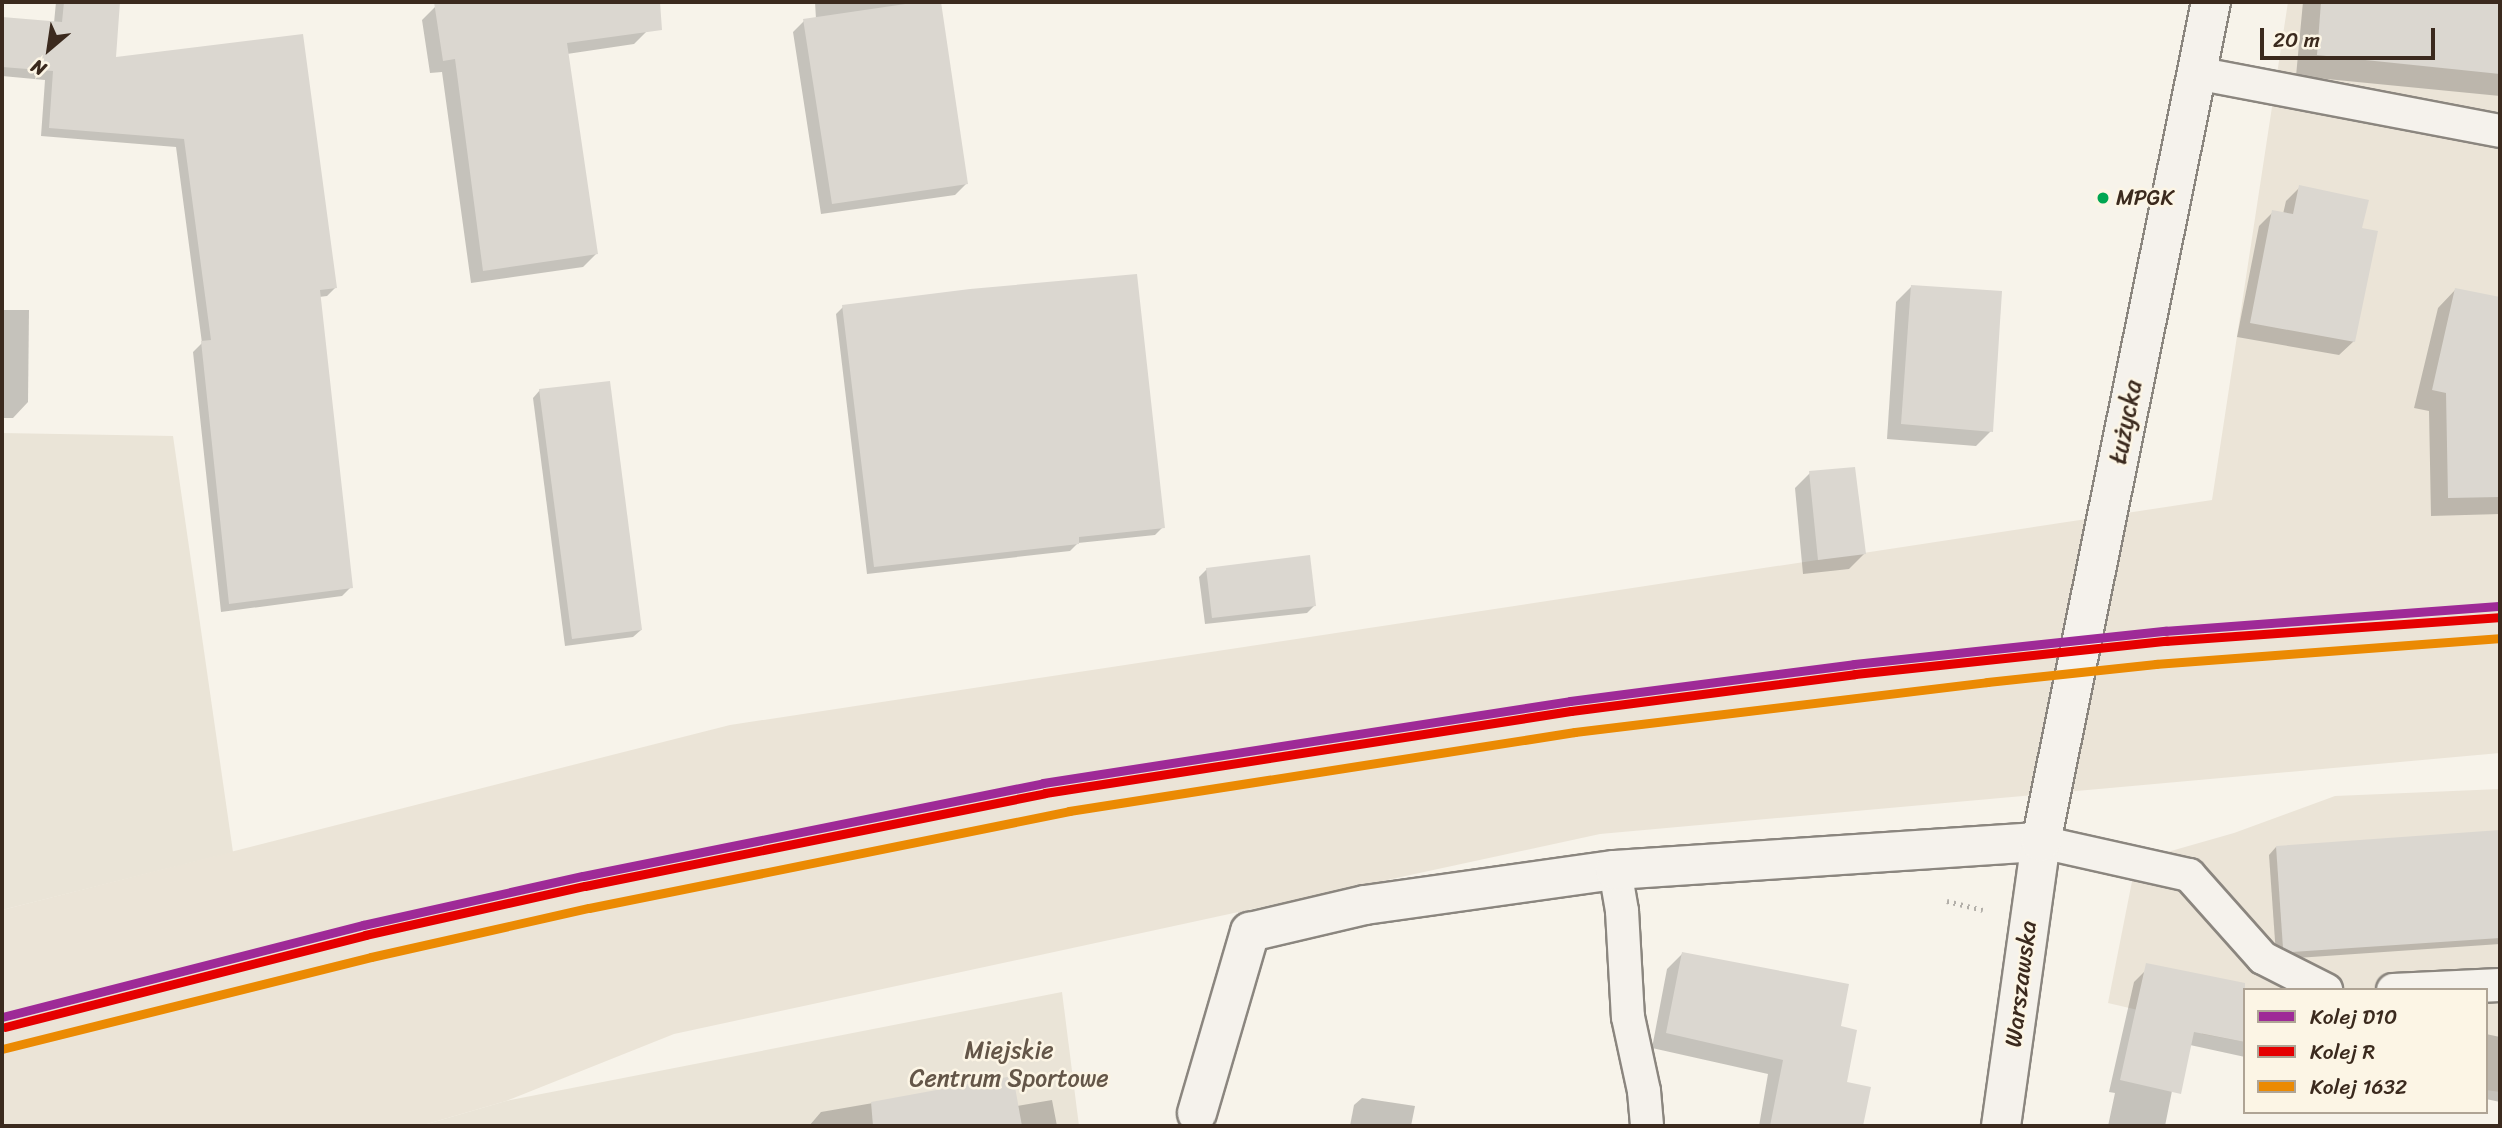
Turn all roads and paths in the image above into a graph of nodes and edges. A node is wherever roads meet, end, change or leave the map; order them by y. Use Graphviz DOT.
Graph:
graph roads {
  1 [pos="2211,2"];
  2 [pos="2196,73"];
  3 [pos="2500,131"];
  4 [pos="2041,842"];
  5 [pos="1615,870"];
  6 [pos="2500,985"];
  7 [pos="2322,988"];
  8 [pos="2435,988"];
  9 [pos="1197,1113"];
  10 [pos="1647,1126"];
  11 [pos="2001,1126"];
  1 -- 2 [label="main road, Łużycka"];
  2 -- 3 [label="lane"];
  2 -- 4 [label="main road, Łużycka"];
  4 -- 5 [label="main road"];
  4 -- 7 [label="lane"];
  4 -- 11 [label="main road, Warszawska"];
  5 -- 9 [label="main road"];
  5 -- 10 [label="lane"];
  6 -- 8 [label="lane"];
}
